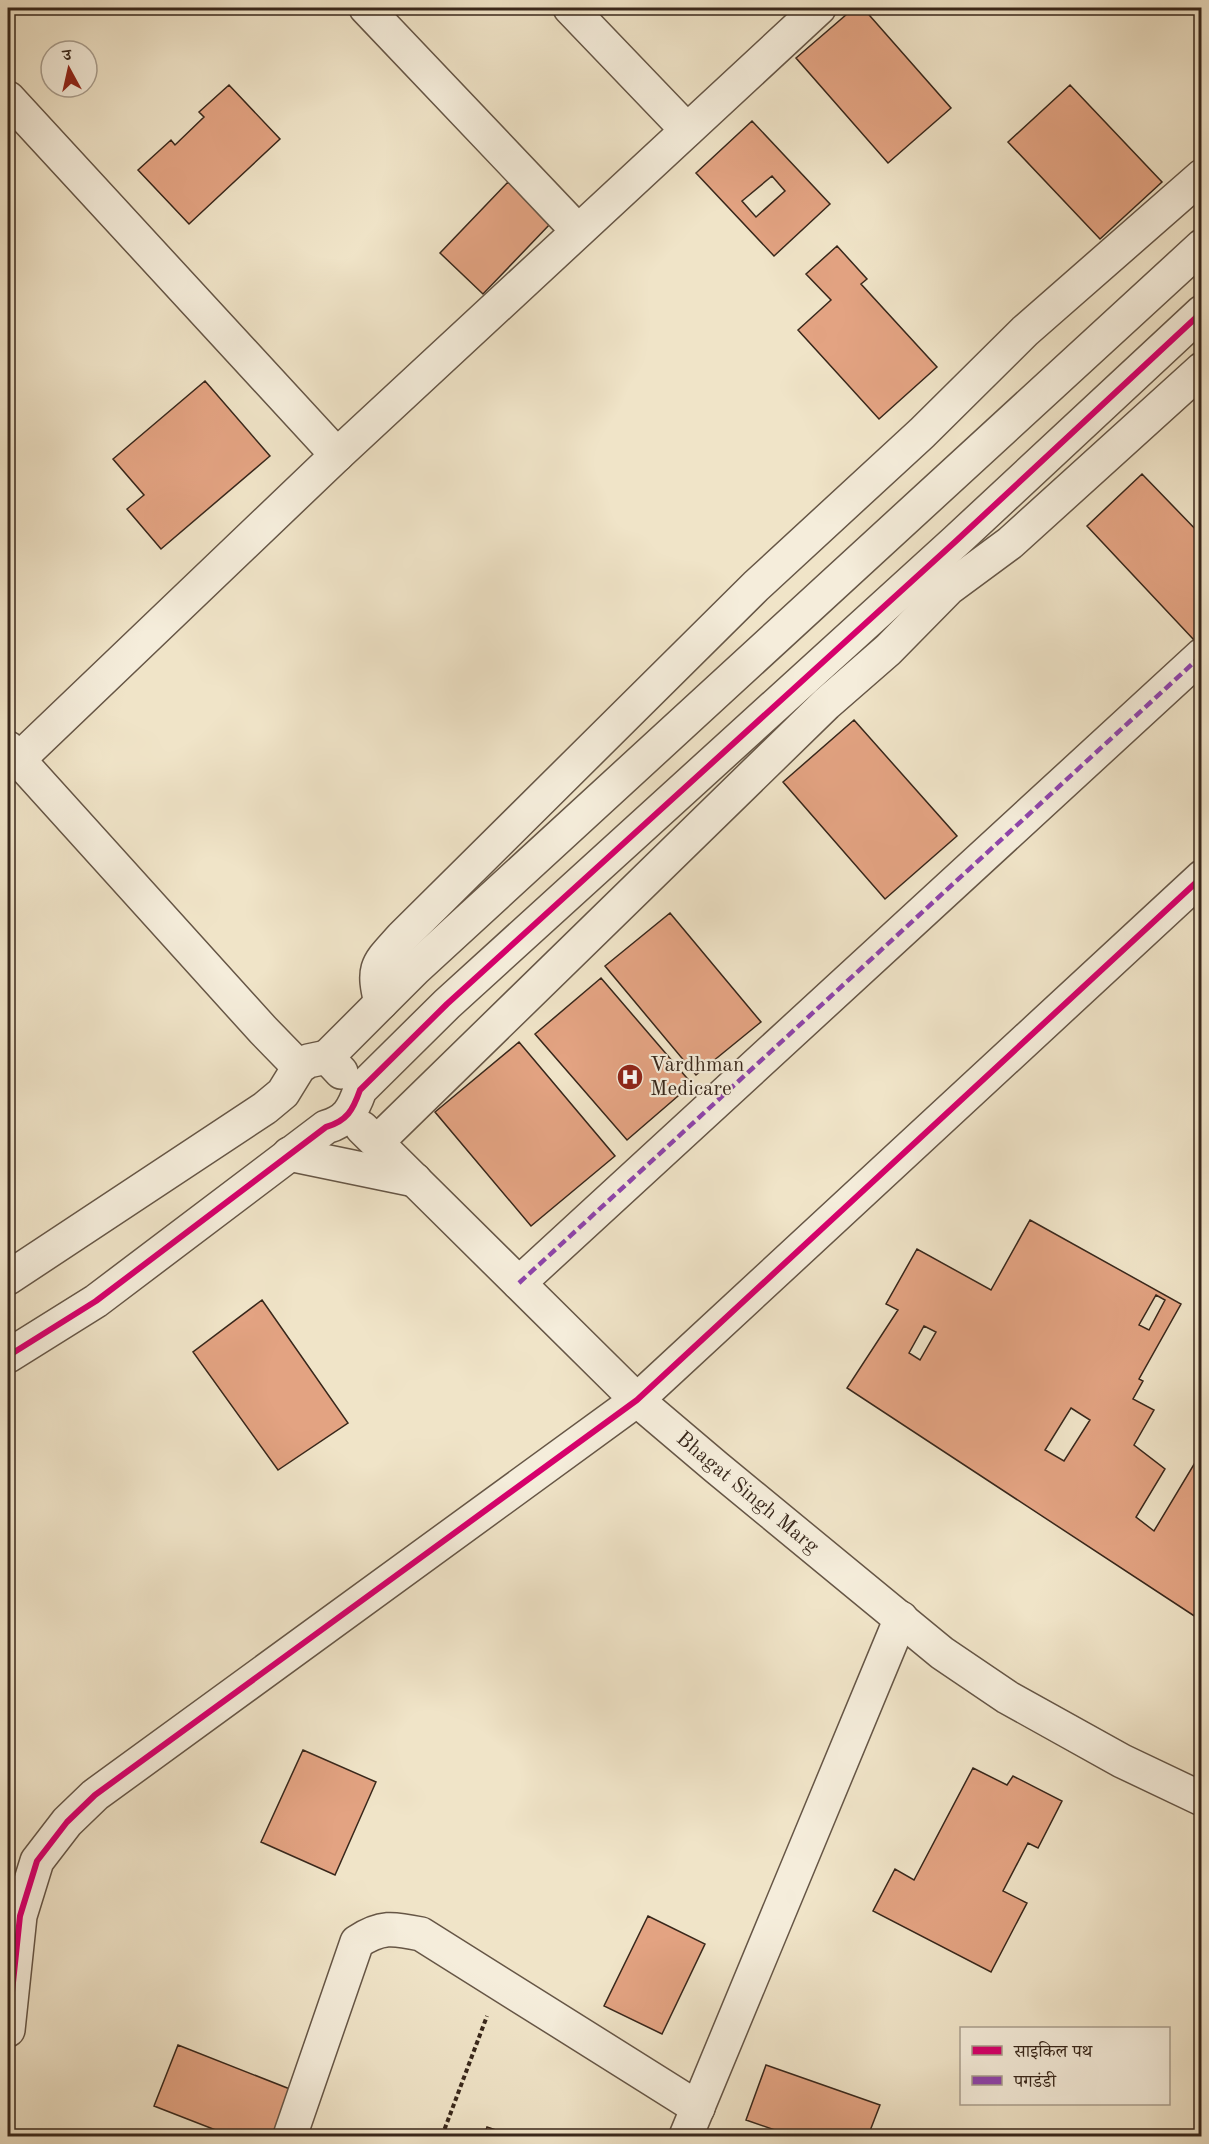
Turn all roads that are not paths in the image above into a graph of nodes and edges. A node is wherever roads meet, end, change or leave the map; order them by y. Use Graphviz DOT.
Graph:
graph roads {
  1 [pos="366,8"];
  2 [pos="570,8"];
  3 [pos="819,8"];
  4 [pos="8,98"];
  5 [pos="687,130"];
  6 [pos="1202,176"];
  7 [pos="578,231"];
  8 [pos="1202,246"];
  9 [pos="1202,312"];
  10 [pos="1202,369"];
  11 [pos="337,454"];
  12 [pos="1202,656"];
  13 [pos="13,754"];
  14 [pos="1202,877"];
  15 [pos="381,1003"];
  16 [pos="313,1062"];
  17 [pos="354,1102"];
  18 [pos="377,1142"];
  19 [pos="289,1154"];
  20 [pos="415,1180"];
  21 [pos="8,1278"];
  22 [pos="519,1282"];
  23 [pos="8,1356"];
  24 [pos="637,1400"];
  25 [pos="901,1618"];
  26 [pos="1202,1799"];
  27 [pos="8,2030"];
  28 [pos="692,2122"];
  29 [pos="290,2136"];
  1 -- 7 [label="street"];
  2 -- 5 [label="street"];
  3 -- 5 [label="street"];
  4 -- 11 [label="street"];
  5 -- 7 [label="street"];
  6 -- 15 [label="street"];
  7 -- 11 [label="street"];
  8 -- 15 [label="street"];
  9 -- 17 [label="street"];
  10 -- 18 [label="street"];
  11 -- 13 [label="street"];
  12 -- 22 [label="street"];
  13 -- 16 [label="street, Bhagat Singh Marg"];
  14 -- 24 [label="street"];
  15 -- 16 [label="street"];
  16 -- 17 [label="street, Bhagat Singh Marg"];
  16 -- 21 [label="street"];
  17 -- 18 [label="street, Bhagat Singh Marg"];
  17 -- 19 [label="street"];
  18 -- 20 [label="street, Bhagat Singh Marg"];
  19 -- 20 [label="street"];
  19 -- 23 [label="street"];
  20 -- 22 [label="street, Bhagat Singh Marg"];
  22 -- 24 [label="street, Bhagat Singh Marg"];
  24 -- 25 [label="street, Bhagat Singh Marg"];
  24 -- 27 [label="street"];
  25 -- 26 [label="street, Bhagat Singh Marg"];
  25 -- 28 [label="street"];
  28 -- 29 [label="street"];
}
